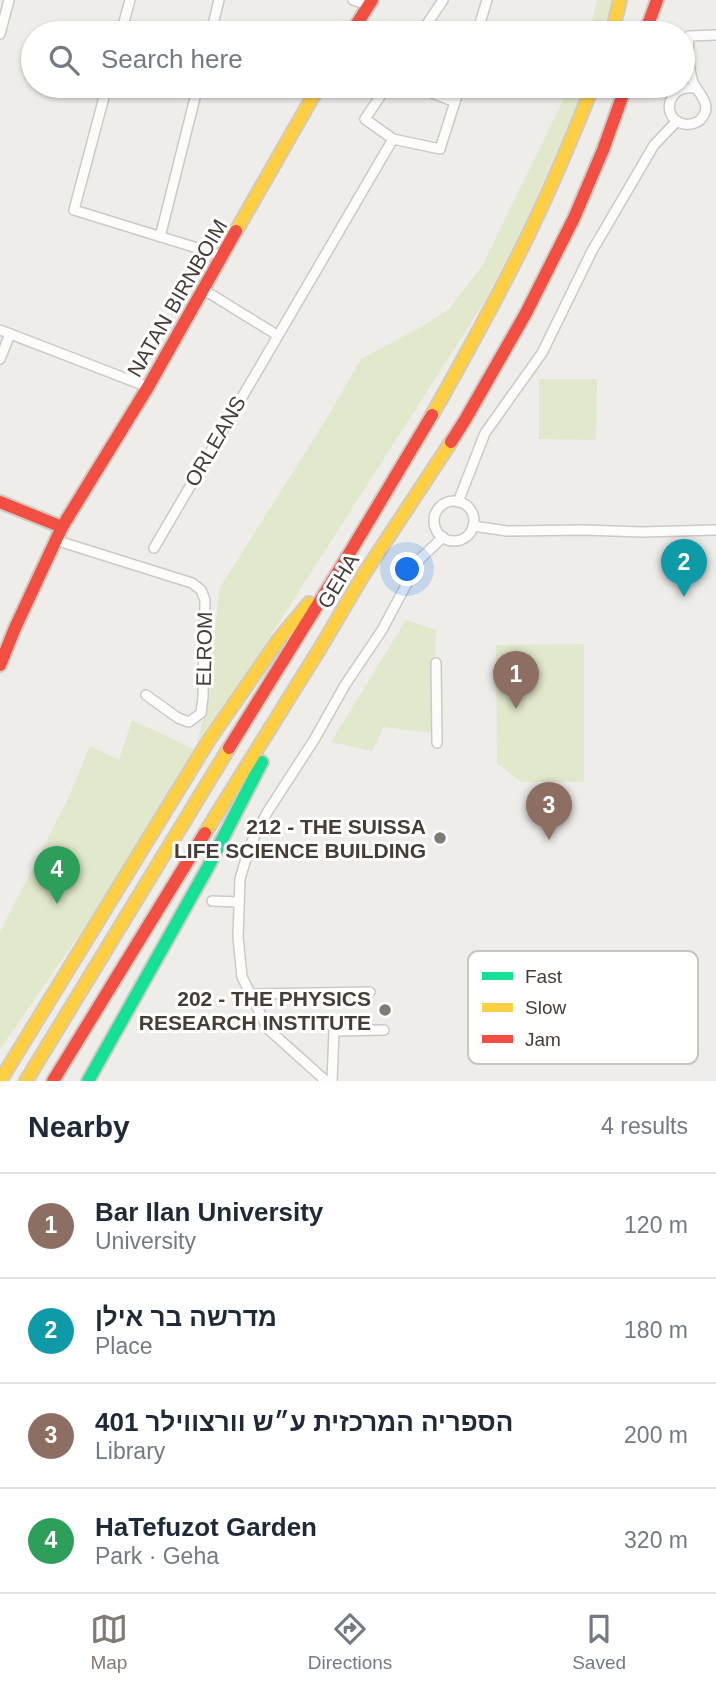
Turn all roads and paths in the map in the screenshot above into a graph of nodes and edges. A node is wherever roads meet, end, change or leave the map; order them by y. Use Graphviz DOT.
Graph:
graph roads {
  1 [pos="9,0"];
  2 [pos="130,0"];
  3 [pos="219,0"];
  4 [pos="353,0"];
  5 [pos="443,0"];
  6 [pos="487,0"];
  7 [pos="620,0"];
  8 [pos="657,0"];
  9 [pos="370,2"];
  10 [pos="124,21"];
  11 [pos="214,21"];
  12 [pos="358,21"];
  13 [pos="429,21"];
  14 [pos="481,21"];
  15 [pos="615,21"];
  16 [pos="649,21"];
  17 [pos="0,34"];
  18 [pos="716,35"];
  19 [pos="695,36"];
  20 [pos="695,89"];
  21 [pos="104,98"];
  22 [pos="195,98"];
  23 [pos="312,98"];
  24 [pos="379,98"];
  25 [pos="445,98"];
  26 [pos="456,98"];
  27 [pos="588,98"];
  28 [pos="622,98"];
  29 [pos="671,98"];
  30 [pos="455,102"];
  31 [pos="711,103"];
  32 [pos="677,121"];
  33 [pos="393,139"];
  34 [pos="160,237"];
  35 [pos="223,257"];
  36 [pos="204,290"];
  37 [pos="0,330"];
  38 [pos="10,334"];
  39 [pos="277,335"];
  40 [pos="0,359"];
  41 [pos="148,387"];
  42 [pos="458,502"];
  43 [pos="6,504"];
  44 [pos="473,526"];
  45 [pos="62,527"];
  46 [pos="716,530"];
  47 [pos="443,537"];
  48 [pos="55,540"];
  49 [pos="154,548"];
  50 [pos="349,554"];
  51 [pos="319,650"];
  52 [pos="436,663"];
  53 [pos="0,665"];
  54 [pos="146,695"];
  55 [pos="437,743"];
  56 [pos="212,901"];
  57 [pos="239,902"];
  58 [pos="94,927"];
  59 [pos="125,962"];
  60 [pos="370,992"];
  61 [pos="251,995"];
  62 [pos="384,1030"];
  63 [pos="0,1058"];
  64 [pos="1,1081"];
  65 [pos="26,1081"];
  66 [pos="54,1081"];
  67 [pos="65,1081"];
  68 [pos="88,1081"];
  69 [pos="326,1081"];
  70 [pos="332,1081"];
  1 -- 17 [label="street"];
  2 -- 10 [label="street"];
  3 -- 11 [label="street"];
  4 -- 9 [label="street"];
  5 -- 13 [label="street"];
  6 -- 14 [label="street"];
  7 -- 15 [label="main road"];
  8 -- 16 [label="main road"];
  9 -- 12 [label="main road"];
  18 -- 19 [label="street"];
  20 -- 31 [label="street"];
  21 -- 34 [label="street"];
  22 -- 34 [label="street"];
  23 -- 35 [label="main road, NATAN BIRNBOIM"];
  24 -- 33 [label="street"];
  25 -- 30 [label="street"];
  26 -- 30 [label="street"];
  27 -- 50 [label="main road, GEHA"];
  28 -- 51 [label="main road, GEHA"];
  29 -- 32 [label="street"];
  30 -- 33 [label="street"];
  31 -- 32 [label="street"];
  32 -- 42 [label="street"];
  33 -- 39 [label="street, ORLEANS"];
  34 -- 35 [label="street"];
  35 -- 36 [label="main road, NATAN BIRNBOIM"];
  36 -- 39 [label="street"];
  36 -- 41 [label="main road, NATAN BIRNBOIM"];
  37 -- 38 [label="street"];
  38 -- 40 [label="street"];
  38 -- 41 [label="street"];
  39 -- 49 [label="street, ORLEANS"];
  41 -- 45 [label="main road, NATAN BIRNBOIM"];
  42 -- 44 [label="street"];
  42 -- 47 [label="street"];
  43 -- 45 [label="main road"];
  44 -- 46 [label="street"];
  44 -- 47 [label="street"];
  45 -- 48 [label="main road, NATAN BIRNBOIM"];
  47 -- 57 [label="street"];
  48 -- 53 [label="main road, NATAN BIRNBOIM"];
  48 -- 54 [label="street, ELROM"];
  50 -- 58 [label="main road"];
  50 -- 65 [label="main road, GEHA"];
  51 -- 59 [label="main road, GEHA"];
  51 -- 68 [label="main road"];
  52 -- 55 [label="street"];
  56 -- 57 [label="street"];
  57 -- 61 [label="street"];
  58 -- 63 [label="main road"];
  58 -- 64 [label="main road"];
  59 -- 66 [label="main road, GEHA"];
  59 -- 67 [label="main road"];
  60 -- 61 [label="street"];
  61 -- 69 [label="street"];
  62 -- 70 [label="street"];
}
